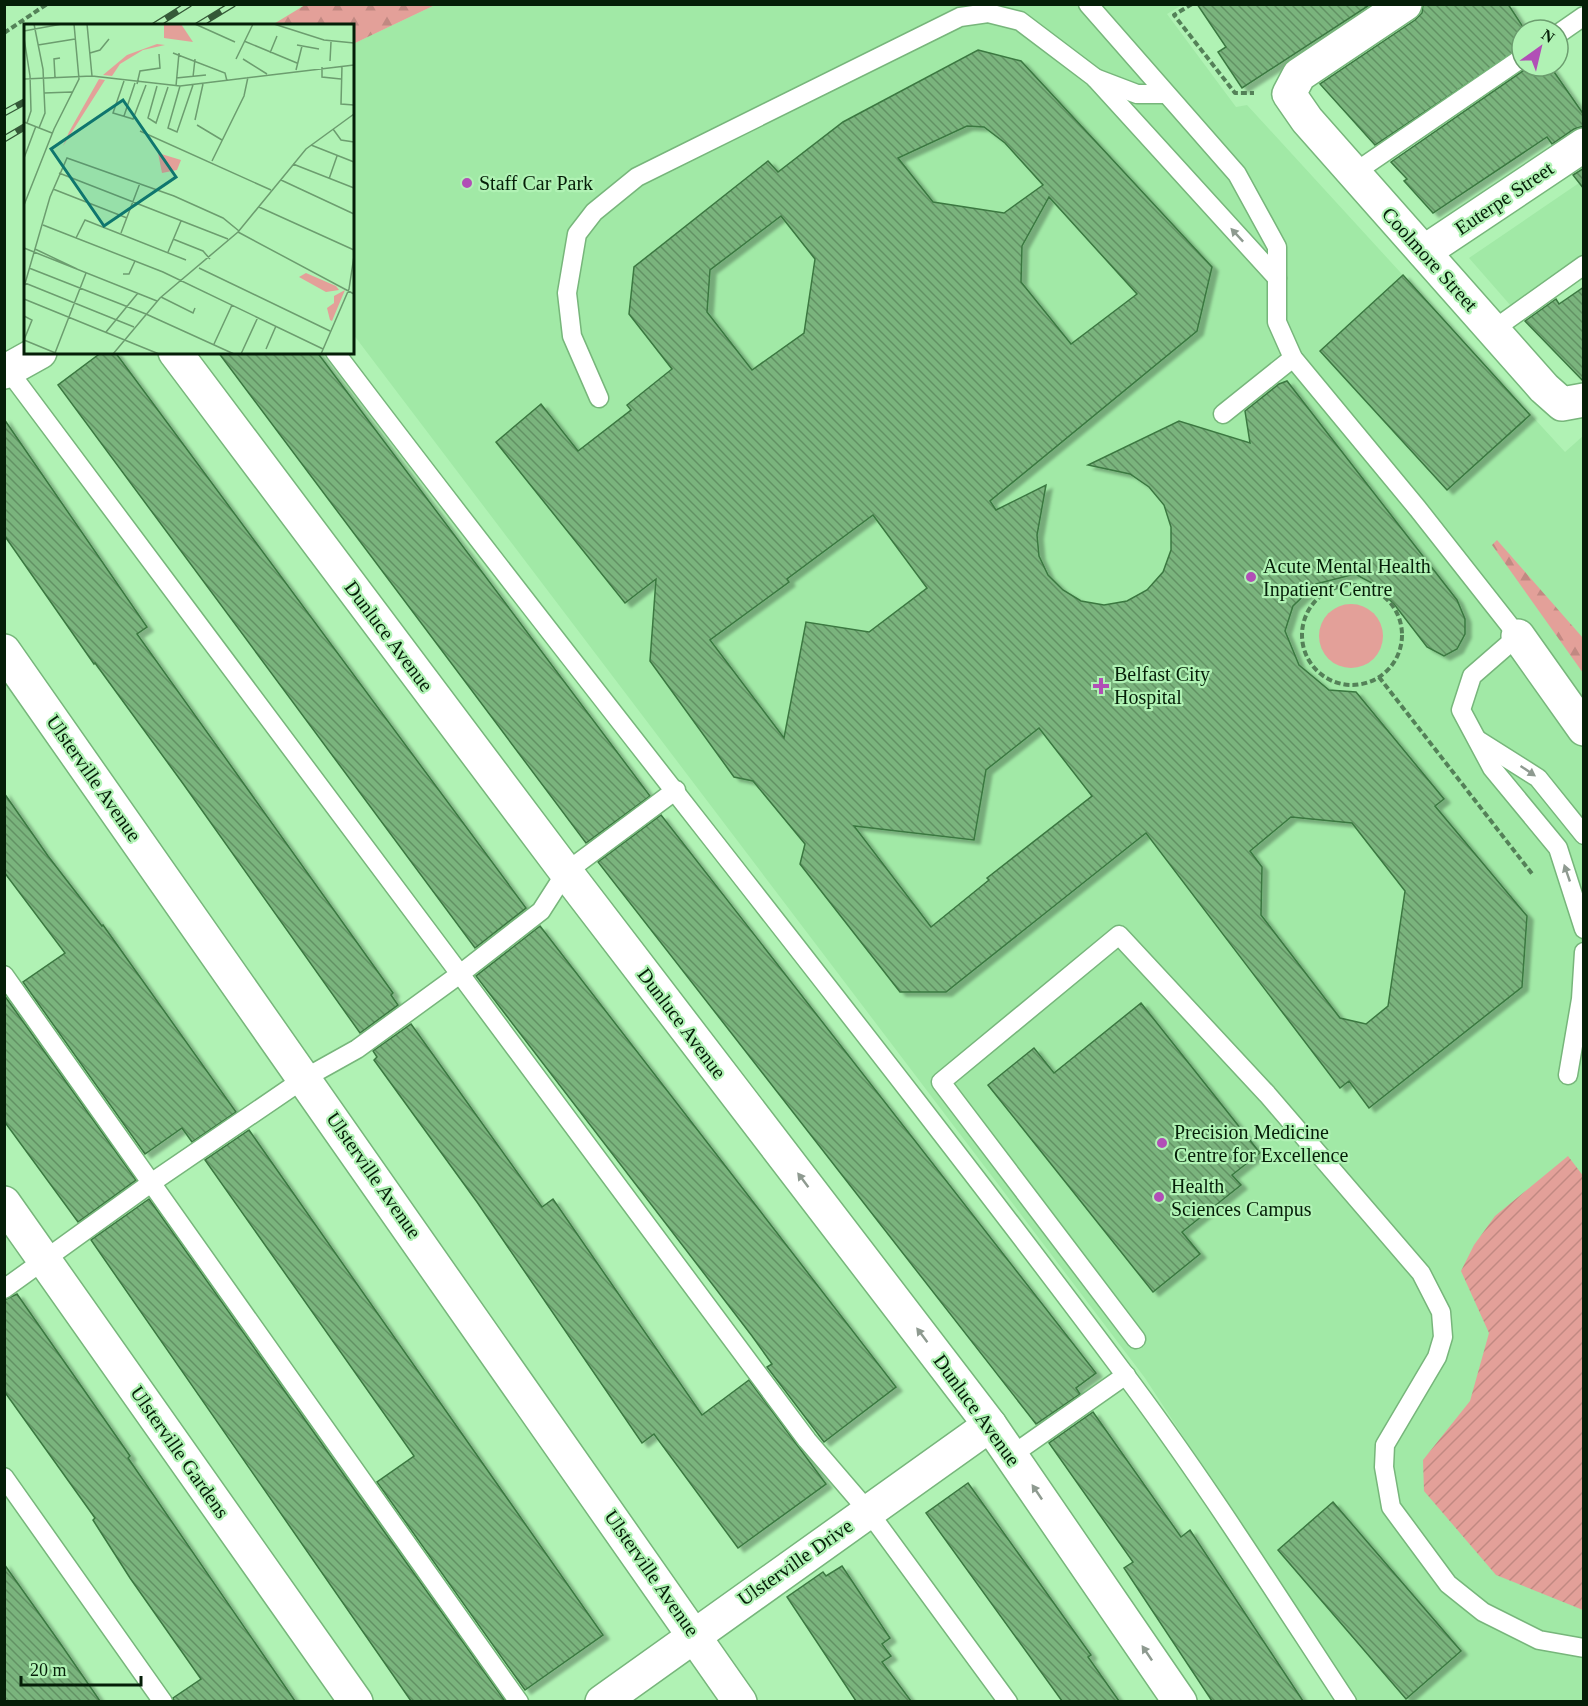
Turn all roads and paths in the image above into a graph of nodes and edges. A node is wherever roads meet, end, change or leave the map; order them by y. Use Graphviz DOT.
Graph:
graph roads {
  1 [pos="47,4"];
  2 [pos="1088,4"];
  3 [pos="1192,4"];
  4 [pos="1405,4"];
  5 [pos="1584,16"];
  6 [pos="1570,26"];
  7 [pos="4,33"];
  8 [pos="1510,66"];
  9 [pos="1094,77"];
  10 [pos="1166,94"];
  11 [pos="1290,94"];
  12 [pos="1584,145"];
  13 [pos="1354,173"];
  14 [pos="1424,252"];
  15 [pos="1584,265"];
  16 [pos="1277,278"];
  17 [pos="1493,330"];
  18 [pos="36,354"];
  19 [pos="177,354"];
  20 [pos="337,354"];
  21 [pos="1293,358"];
  22 [pos="6,371"];
  23 [pos="599,398"];
  24 [pos="1583,400"];
  25 [pos="1223,414"];
  26 [pos="1394,607"];
  27 [pos="1518,636"];
  28 [pos="4,651"];
  29 [pos="1584,729"];
  30 [pos="1478,740"];
  31 [pos="676,790"];
  32 [pos="1584,835"];
  33 [pos="566,872"];
  34 [pos="1584,929"];
  35 [pos="1584,952"];
  36 [pos="460,974"];
  37 [pos="4,975"];
  38 [pos="1582,999"];
  39 [pos="1568,1075"];
  40 [pos="305,1078"];
  41 [pos="151,1183"];
  42 [pos="4,1203"];
  43 [pos="45,1262"];
  44 [pos="4,1289"];
  45 [pos="1136,1339"];
  46 [pos="1126,1375"];
  47 [pos="990,1425"];
  48 [pos="1012,1455"];
  49 [pos="4,1477"];
  50 [pos="867,1511"];
  51 [pos="694,1633"];
  52 [pos="1584,1648"];
  53 [pos="163,1701"];
  54 [pos="356,1701"];
  55 [pos="519,1701"];
  56 [pos="602,1701"];
  57 [pos="740,1701"];
  58 [pos="1008,1701"];
  59 [pos="1180,1701"];
  60 [pos="1347,1701"];
  1 -- 7 [label="path"];
  2 -- 10 [label="lane"];
  3 -- 11 [label="path"];
  4 -- 11 [label="street"];
  5 -- 6 [label="lane"];
  8 -- 13 [label="lane"];
  9 -- 10 [label="lane"];
  16 -- 9 [label="lane, one-way"];
  9 -- 23 [label="lane"];
  10 -- 16 [label="lane"];
  11 -- 13 [label="street, Coolmore Street"];
  12 -- 14 [label="street, Euterpe Street"];
  13 -- 14 [label="street, Coolmore Street"];
  14 -- 17 [label="street, Coolmore Street"];
  15 -- 17 [label="lane"];
  16 -- 21 [label="lane"];
  17 -- 24 [label="street, Coolmore Street"];
  18 -- 22 [label="street"];
  19 -- 33 [label="street, Dunluce Avenue"];
  20 -- 31 [label="lane"];
  21 -- 25 [label="lane"];
  21 -- 27 [label="lane"];
  22 -- 36 [label="lane"];
  26 -- 26 [label="path"];
  27 -- 29 [label="street"];
  27 -- 30 [label="lane"];
  28 -- 40 [label="street, Ulsterville Avenue"];
  30 -- 32 [label="lane, one-way"];
  34 -- 30 [label="lane, one-way"];
  31 -- 33 [label="lane"];
  31 -- 46 [label="lane"];
  33 -- 36 [label="lane"];
  47 -- 33 [label="street, Dunluce Avenue, one-way"];
  35 -- 38 [label="lane"];
  36 -- 40 [label="lane"];
  36 -- 50 [label="lane"];
  37 -- 41 [label="lane"];
  38 -- 39 [label="lane"];
  40 -- 41 [label="lane"];
  40 -- 51 [label="street, Ulsterville Avenue"];
  41 -- 43 [label="lane"];
  41 -- 55 [label="lane"];
  42 -- 43 [label="street, Ulsterville Gardens"];
  43 -- 44 [label="lane"];
  43 -- 54 [label="street, Ulsterville Gardens"];
  45 -- 52 [label="lane"];
  46 -- 48 [label="lane"];
  46 -- 60 [label="lane"];
  47 -- 48 [label="street, Dunluce Avenue"];
  47 -- 50 [label="street, Ulsterville Drive"];
  59 -- 48 [label="street, Dunluce Avenue, one-way"];
  49 -- 53 [label="lane"];
  50 -- 51 [label="street, Ulsterville Drive"];
  50 -- 58 [label="lane"];
  51 -- 56 [label="street, Ulsterville Drive"];
  51 -- 57 [label="street, Ulsterville Avenue"];
}
